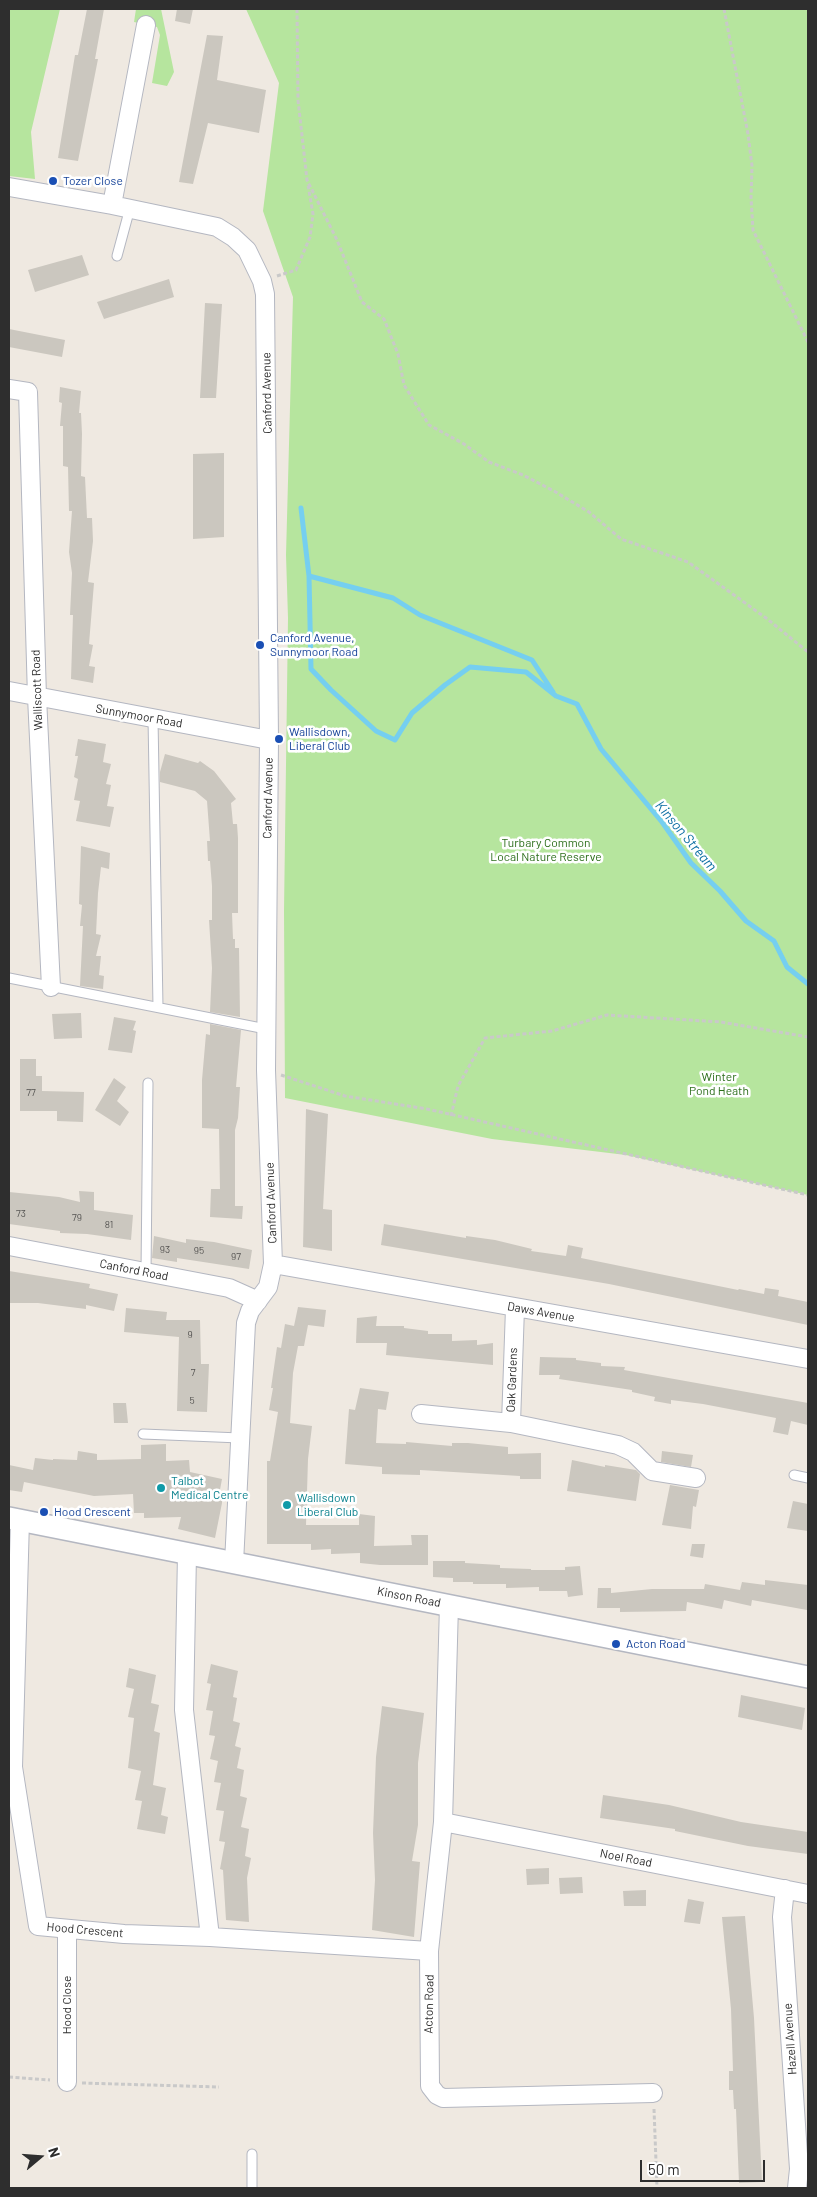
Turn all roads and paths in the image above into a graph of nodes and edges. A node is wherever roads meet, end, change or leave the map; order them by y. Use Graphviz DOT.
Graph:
graph roads {
  1 [pos="297,9"];
  2 [pos="724,9"];
  3 [pos="146,25"];
  4 [pos="307,180"];
  5 [pos="9,187"];
  6 [pos="112,205"];
  7 [pos="130,208"];
  8 [pos="117,256"];
  9 [pos="262,281"];
  10 [pos="808,342"];
  11 [pos="9,389"];
  12 [pos="808,652"];
  13 [pos="9,691"];
  14 [pos="37,697"];
  15 [pos="153,718"];
  16 [pos="269,740"];
  17 [pos="9,978"];
  18 [pos="51,987"];
  19 [pos="158,1007"];
  20 [pos="266,1028"];
  21 [pos="808,1037"];
  22 [pos="266,1070"];
  23 [pos="148,1083"];
  24 [pos="451,1116"];
  25 [pos="808,1195"];
  26 [pos="9,1246"];
  27 [pos="274,1264"];
  28 [pos="146,1272"];
  29 [pos="258,1301"];
  30 [pos="515,1308"];
  31 [pos="808,1359"];
  32 [pos="421,1414"];
  33 [pos="511,1422"];
  34 [pos="143,1434"];
  35 [pos="240,1438"];
  36 [pos="794,1475"];
  37 [pos="696,1478"];
  38 [pos="808,1478"];
  39 [pos="14,1519"];
  40 [pos="187,1554"];
  41 [pos="234,1563"];
  42 [pos="449,1605"];
  43 [pos="808,1677"];
  44 [pos="443,1822"];
  45 [pos="785,1889"];
  46 [pos="808,1894"];
  47 [pos="67,1929"];
  48 [pos="210,1937"];
  49 [pos="429,1951"];
  50 [pos="9,2077"];
  51 [pos="67,2082"];
  52 [pos="219,2087"];
  53 [pos="653,2093"];
  54 [pos="252,2154"];
  55 [pos="252,2188"];
  56 [pos="656,2188"];
  57 [pos="797,2188"];
  1 -- 4 [label="path"];
  2 -- 10 [label="path"];
  3 -- 6 [label="street"];
  4 -- 9 [label="path"];
  4 -- 12 [label="path"];
  5 -- 6 [label="street, Canford Avenue"];
  6 -- 7 [label="street, Canford Avenue"];
  7 -- 8 [label="lane"];
  7 -- 9 [label="street, Canford Avenue"];
  9 -- 16 [label="street, Canford Avenue"];
  11 -- 14 [label="street, Walliscott Road"];
  13 -- 14 [label="street, Sunnymoor Road"];
  14 -- 15 [label="street, Sunnymoor Road"];
  14 -- 18 [label="street, Walliscott Road"];
  15 -- 16 [label="street, Sunnymoor Road"];
  15 -- 19 [label="lane"];
  16 -- 20 [label="street, Canford Avenue"];
  17 -- 18 [label="lane"];
  18 -- 19 [label="lane"];
  19 -- 20 [label="lane"];
  20 -- 22 [label="street, Canford Avenue"];
  21 -- 24 [label="path"];
  22 -- 24 [label="path"];
  22 -- 27 [label="street, Canford Avenue"];
  23 -- 28 [label="lane"];
  24 -- 25 [label="path"];
  26 -- 28 [label="street, Canford Road"];
  27 -- 29 [label="street, Canford Avenue"];
  27 -- 30 [label="street, Daws Avenue"];
  28 -- 29 [label="street, Canford Road"];
  29 -- 35 [label="street, Canford Avenue"];
  30 -- 31 [label="street, Daws Avenue"];
  30 -- 33 [label="street, Oak Gardens"];
  32 -- 33 [label="street, Oak Gardens"];
  33 -- 37 [label="street"];
  34 -- 35 [label="lane"];
  35 -- 41 [label="street, Canford Avenue"];
  36 -- 38 [label="lane"];
  39 -- 40 [label="street, Kinson Road"];
  39 -- 47 [label="street, Hood Crescent"];
  40 -- 41 [label="street, Kinson Road"];
  40 -- 48 [label="street"];
  41 -- 42 [label="street, Kinson Road"];
  42 -- 43 [label="street, Kinson Road"];
  42 -- 44 [label="street, Acton Road"];
  44 -- 45 [label="street, Noel Road"];
  44 -- 49 [label="street, Acton Road"];
  45 -- 46 [label="street, Noel Road"];
  45 -- 57 [label="street, Hazell Avenue"];
  47 -- 48 [label="street, Hood Crescent"];
  47 -- 51 [label="street, Hood Close"];
  48 -- 49 [label="street, Hood Crescent"];
  49 -- 53 [label="street, Acton Road"];
  50 -- 51 [label="path"];
  51 -- 52 [label="path"];
  53 -- 56 [label="path"];
  54 -- 55 [label="lane"];
}
